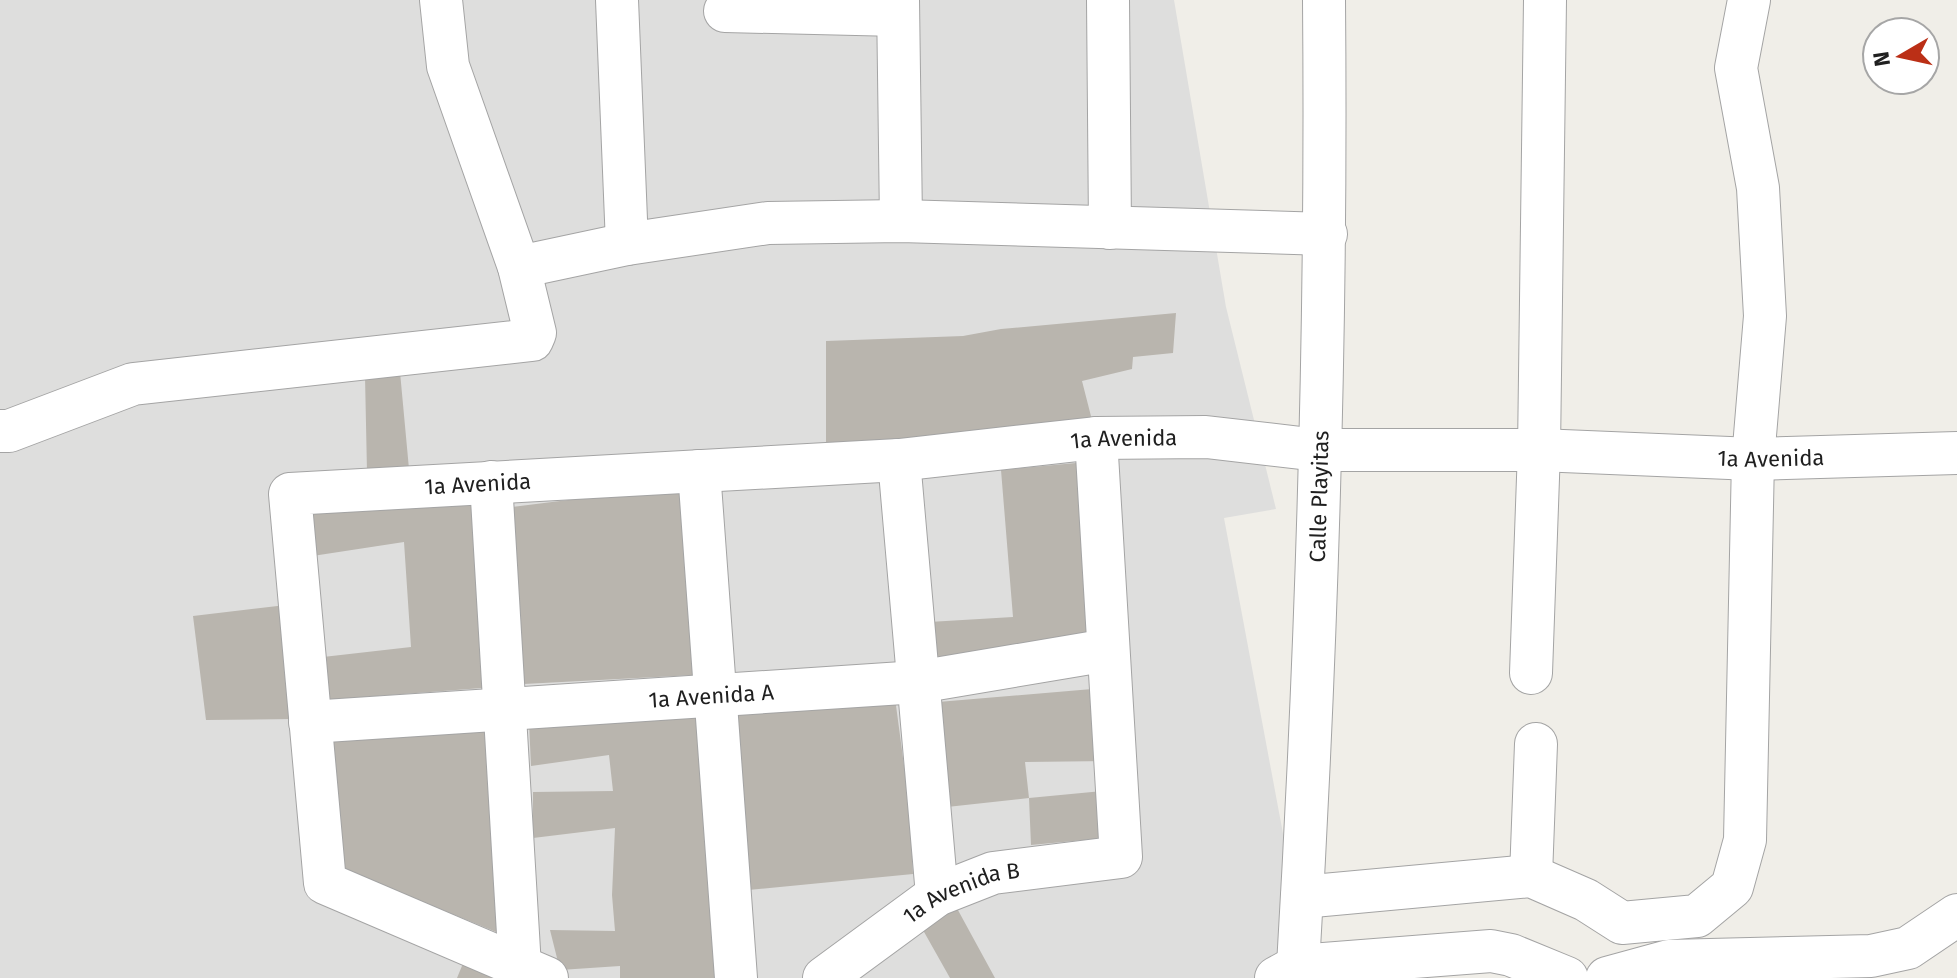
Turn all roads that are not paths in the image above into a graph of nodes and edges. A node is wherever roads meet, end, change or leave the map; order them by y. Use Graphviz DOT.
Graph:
graph roads {
  1 [pos="441,0"];
  2 [pos="617,0"];
  3 [pos="1108,0"];
  4 [pos="1324,0"];
  5 [pos="1545,0"];
  6 [pos="1749,0"];
  7 [pos="898,7"];
  8 [pos="725,11"];
  9 [pos="901,221"];
  10 [pos="1110,228"];
  11 [pos="1326,234"];
  12 [pos="627,244"];
  13 [pos="519,267"];
  14 [pos="0,431"];
  15 [pos="1096,438"];
  16 [pos="1318,450"];
  17 [pos="1539,450"];
  18 [pos="1957,453"];
  19 [pos="1753,459"];
  20 [pos="899,460"];
  21 [pos="699,471"];
  22 [pos="491,482"];
  23 [pos="1108,650"];
  24 [pos="1531,673"];
  25 [pos="918,682"];
  26 [pos="714,697"];
  27 [pos="504,707"];
  28 [pos="310,722"];
  29 [pos="1536,744"];
  30 [pos="1531,876"];
  31 [pos="937,895"];
  32 [pos="1302,897"];
  33 [pos="1957,915"];
  34 [pos="533,972"];
  35 [pos="1287,972"];
  36 [pos="736,978"];
  37 [pos="824,978"];
  38 [pos="1567,978"];
  39 [pos="1607,978"];
  1 -- 13 [label="street"];
  2 -- 12 [label="street"];
  3 -- 10 [label="street"];
  4 -- 11 [label="street, Calle Playitas"];
  5 -- 17 [label="street"];
  6 -- 19 [label="street"];
  7 -- 8 [label="street"];
  7 -- 9 [label="street"];
  9 -- 10 [label="street"];
  9 -- 12 [label="street"];
  10 -- 11 [label="street"];
  11 -- 16 [label="street, Calle Playitas"];
  12 -- 13 [label="street"];
  13 -- 14 [label="street"];
  15 -- 16 [label="street, 1a Avenida"];
  15 -- 20 [label="street, 1a Avenida"];
  15 -- 23 [label="street"];
  16 -- 17 [label="street, 1a Avenida"];
  16 -- 32 [label="street, Calle Playitas"];
  17 -- 19 [label="street, 1a Avenida"];
  17 -- 24 [label="street"];
  18 -- 19 [label="street, 1a Avenida"];
  19 -- 30 [label="street"];
  20 -- 21 [label="street, 1a Avenida"];
  20 -- 25 [label="street"];
  21 -- 22 [label="street, 1a Avenida"];
  21 -- 26 [label="street"];
  22 -- 27 [label="street"];
  22 -- 28 [label="street, 1a Avenida"];
  23 -- 25 [label="street, 1a Avenida A"];
  23 -- 31 [label="street, 1a Avenida B"];
  25 -- 26 [label="street, 1a Avenida A"];
  25 -- 31 [label="street"];
  26 -- 27 [label="street, 1a Avenida A"];
  26 -- 36 [label="street"];
  27 -- 28 [label="street, 1a Avenida A"];
  27 -- 34 [label="street"];
  28 -- 34 [label="street"];
  29 -- 30 [label="street"];
  30 -- 32 [label="street"];
  31 -- 37 [label="street, 1a Avenida B"];
  32 -- 35 [label="street, Calle Playitas"];
  33 -- 39 [label="street"];
  35 -- 38 [label="street"];
}
